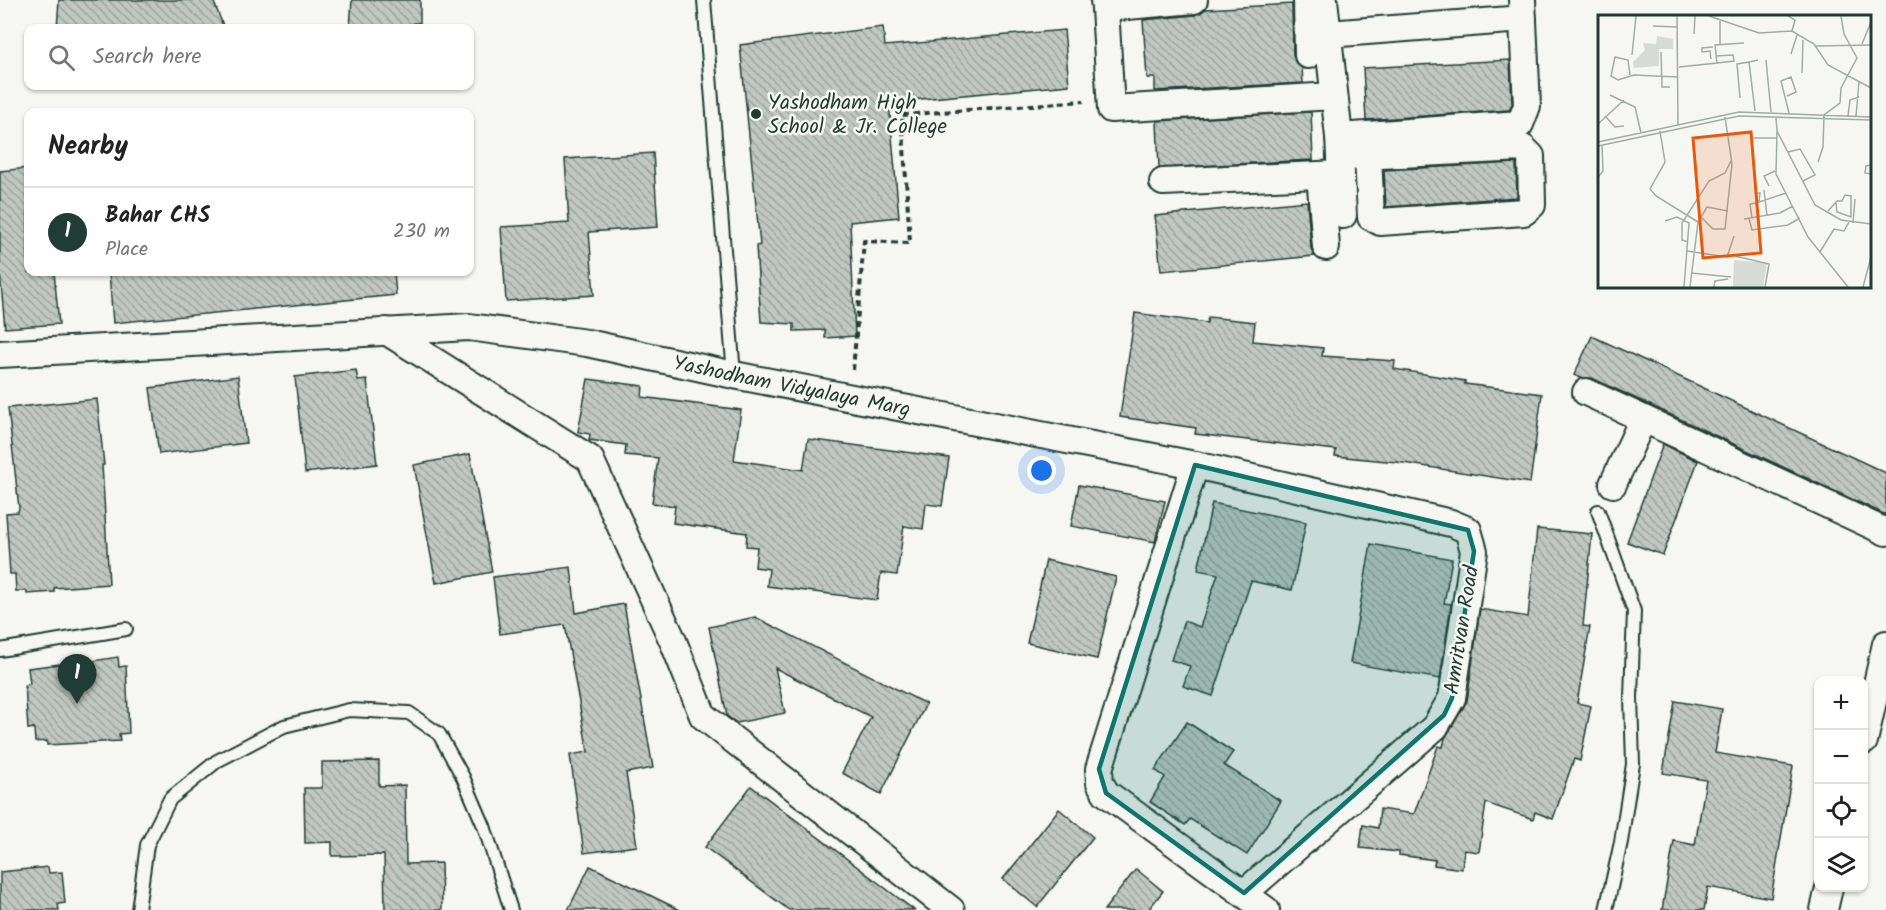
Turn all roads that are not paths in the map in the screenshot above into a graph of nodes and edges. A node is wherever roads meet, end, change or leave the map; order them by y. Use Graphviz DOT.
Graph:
graph roads {
  1 [pos="704,0"];
  2 [pos="1194,0"];
  3 [pos="1306,0"];
  4 [pos="1324,0"];
  5 [pos="1105,4"];
  6 [pos="1522,10"];
  7 [pos="1328,34"];
  8 [pos="1308,56"];
  9 [pos="1326,96"];
  10 [pos="1368,156"];
  11 [pos="1332,157"];
  12 [pos="1164,182"];
  13 [pos="1344,215"];
  14 [pos="1326,246"];
  15 [pos="386,331"];
  16 [pos="0,354"];
  17 [pos="734,375"];
  18 [pos="1586,392"];
  19 [pos="1643,419"];
  20 [pos="1195,465"];
  21 [pos="1613,484"];
  22 [pos="1598,511"];
  23 [pos="1886,532"];
  24 [pos="126,629"];
  25 [pos="1886,644"];
  26 [pos="0,650"];
  27 [pos="1866,730"];
  28 [pos="1828,892"];
  29 [pos="1244,893"];
  30 [pos="138,910"];
  31 [pos="511,910"];
  32 [pos="951,910"];
  33 [pos="1266,910"];
  34 [pos="1606,910"];
  35 [pos="1824,910"];
  1 -- 17 [label="lane"];
  2 -- 5 [label="street"];
  3 -- 8 [label="street"];
  4 -- 7 [label="street"];
  5 -- 9 [label="street"];
  6 -- 7 [label="street"];
  6 -- 11 [label="street"];
  7 -- 9 [label="street"];
  9 -- 11 [label="street"];
  10 -- 10 [label="street"];
  10 -- 11 [label="street"];
  11 -- 12 [label="street"];
  11 -- 13 [label="street"];
  11 -- 14 [label="street"];
  15 -- 16 [label="street, Yashodham Vidyalaya Marg"];
  15 -- 17 [label="street, Yashodham Vidyalaya Marg"];
  15 -- 32 [label="street"];
  17 -- 20 [label="street, Yashodham Vidyalaya Marg"];
  18 -- 19 [label="street"];
  19 -- 21 [label="street"];
  19 -- 23 [label="street"];
  20 -- 29 [label="street"];
  20 -- 29 [label="street, Amritvan Road"];
  22 -- 34 [label="lane"];
  24 -- 26 [label="lane"];
  25 -- 27 [label="street"];
  28 -- 35 [label="street"];
  29 -- 33 [label="street"];
  30 -- 31 [label="lane"];
}
